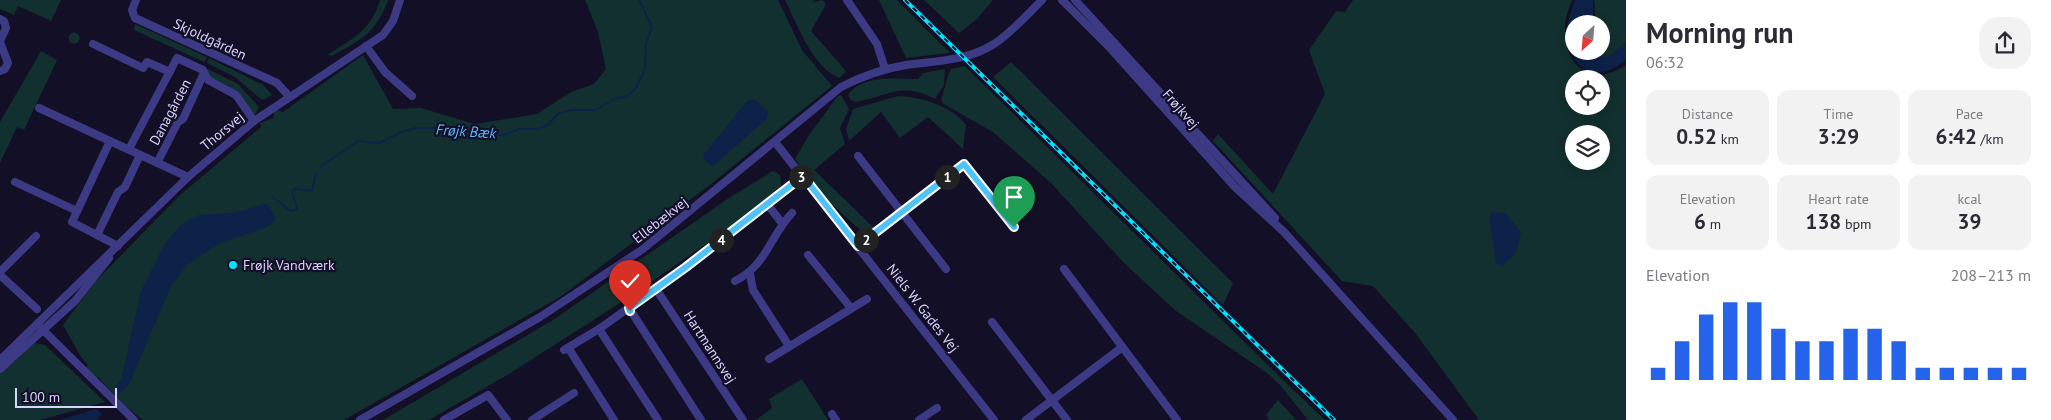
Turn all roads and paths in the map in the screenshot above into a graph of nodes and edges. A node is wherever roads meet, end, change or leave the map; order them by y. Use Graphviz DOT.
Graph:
graph roads {
  1 [pos="136,0"];
  2 [pos="400,0"];
  3 [pos="847,0"];
  4 [pos="1042,0"];
  5 [pos="1062,0"];
  6 [pos="1075,0"];
  7 [pos="0,19"];
  8 [pos="0,41"];
  9 [pos="93,44"];
  10 [pos="366,46"];
  11 [pos="885,69"];
  12 [pos="0,71"];
  13 [pos="170,72"];
  14 [pos="204,73"];
  15 [pos="289,96"];
  16 [pos="412,96"];
  17 [pos="39,108"];
  18 [pos="254,121"];
  19 [pos="110,141"];
  20 [pos="775,142"];
  21 [pos="129,149"];
  22 [pos="140,155"];
  23 [pos="858,156"];
  24 [pos="157,163"];
  25 [pos="803,176"];
  26 [pos="188,177"];
  27 [pos="15,182"];
  28 [pos="767,204"];
  29 [pos="77,211"];
  30 [pos="902,212"];
  31 [pos="792,213"];
  32 [pos="782,223"];
  33 [pos="1014,227"];
  34 [pos="1284,232"];
  35 [pos="97,235"];
  36 [pos="36,236"];
  37 [pos="118,246"];
  38 [pos="858,246"];
  39 [pos="110,254"];
  40 [pos="808,255"];
  41 [pos="946,269"];
  42 [pos="1064,269"];
  43 [pos="0,273"];
  44 [pos="750,274"];
  45 [pos="735,282"];
  46 [pos="656,289"];
  47 [pos="867,299"];
  48 [pos="629,308"];
  49 [pos="851,308"];
  50 [pos="37,309"];
  51 [pos="992,322"];
  52 [pos="37,324"];
  53 [pos="599,329"];
  54 [pos="44,330"];
  55 [pos="788,346"];
  56 [pos="1121,348"];
  57 [pos="769,359"];
  58 [pos="2,361"];
  59 [pos="574,393"];
  60 [pos="1052,401"];
  61 [pos="938,408"];
  62 [pos="134,420"];
  63 [pos="360,420"];
  64 [pos="444,420"];
  65 [pos="507,420"];
  66 [pos="532,420"];
  67 [pos="614,420"];
  68 [pos="658,420"];
  69 [pos="701,420"];
  70 [pos="743,420"];
  71 [pos="919,420"];
  72 [pos="994,420"];
  73 [pos="1026,420"];
  74 [pos="1067,420"];
  75 [pos="1177,420"];
  76 [pos="1453,420"];
  1 -- 15 [label="street, Skjoldgården"];
  2 -- 10 [label="street, Thorsvej"];
  3 -- 11 [label="street"];
  4 -- 11 [label="street, Ellebækvej"];
  5 -- 34 [label="street, Frøjkvej"];
  6 -- 34 [label="street, Frøjkvej"];
  7 -- 8 [label="street"];
  8 -- 12 [label="street"];
  9 -- 13 [label="street, Danagården"];
  10 -- 15 [label="street, Thorsvej"];
  10 -- 16 [label="street"];
  11 -- 20 [label="street, Ellebækvej"];
  13 -- 14 [label="street, Danagården"];
  13 -- 21 [label="street, Danagården"];
  14 -- 18 [label="street, Danagården"];
  14 -- 24 [label="street, Danagården"];
  15 -- 18 [label="street, Thorsvej"];
  17 -- 19 [label="street, Danagården"];
  18 -- 26 [label="street, Thorsvej"];
  19 -- 21 [label="street, Danagården"];
  19 -- 29 [label="street"];
  20 -- 25 [label="street, Niels W. Gades Vej"];
  20 -- 63 [label="street, Ellebækvej"];
  21 -- 22 [label="street, Danagården"];
  22 -- 24 [label="street, Danagården"];
  22 -- 35 [label="street, Danagården"];
  23 -- 30 [label="street"];
  24 -- 26 [label="street, Danagården"];
  25 -- 28 [label="street"];
  25 -- 38 [label="street, Niels W. Gades Vej"];
  26 -- 37 [label="street, Thorsvej"];
  27 -- 29 [label="street"];
  28 -- 32 [label="street"];
  28 -- 46 [label="street"];
  29 -- 35 [label="street"];
  30 -- 33 [label="street"];
  30 -- 38 [label="street"];
  30 -- 41 [label="street"];
  31 -- 32 [label="street"];
  32 -- 44 [label="street"];
  34 -- 76 [label="street, Frøjkvej"];
  35 -- 37 [label="street"];
  36 -- 43 [label="street"];
  37 -- 39 [label="street, Thorsvej"];
  38 -- 72 [label="street, Niels W. Gades Vej"];
  39 -- 52 [label="street, Thorsvej"];
  39 -- 54 [label="street, Thorsvej"];
  40 -- 49 [label="street"];
  42 -- 56 [label="street"];
  43 -- 50 [label="street"];
  44 -- 45 [label="street"];
  44 -- 55 [label="street"];
  46 -- 48 [label="street"];
  46 -- 70 [label="street, Hartmannsvej"];
  47 -- 49 [label="street"];
  48 -- 53 [label="street"];
  48 -- 69 [label="street"];
  49 -- 55 [label="street"];
  51 -- 60 [label="street"];
  52 -- 54 [label="street"];
  52 -- 58 [label="street, Thorsvej"];
  53 -- 67 [label="street"];
  53 -- 68 [label="street"];
  54 -- 58 [label="street, Thorsvej"];
  54 -- 62 [label="street"];
  55 -- 57 [label="street"];
  56 -- 60 [label="street"];
  56 -- 75 [label="street"];
  59 -- 66 [label="street"];
  60 -- 73 [label="street"];
  60 -- 74 [label="street"];
  61 -- 71 [label="street"];
  64 -- 65 [label="street"];
}
